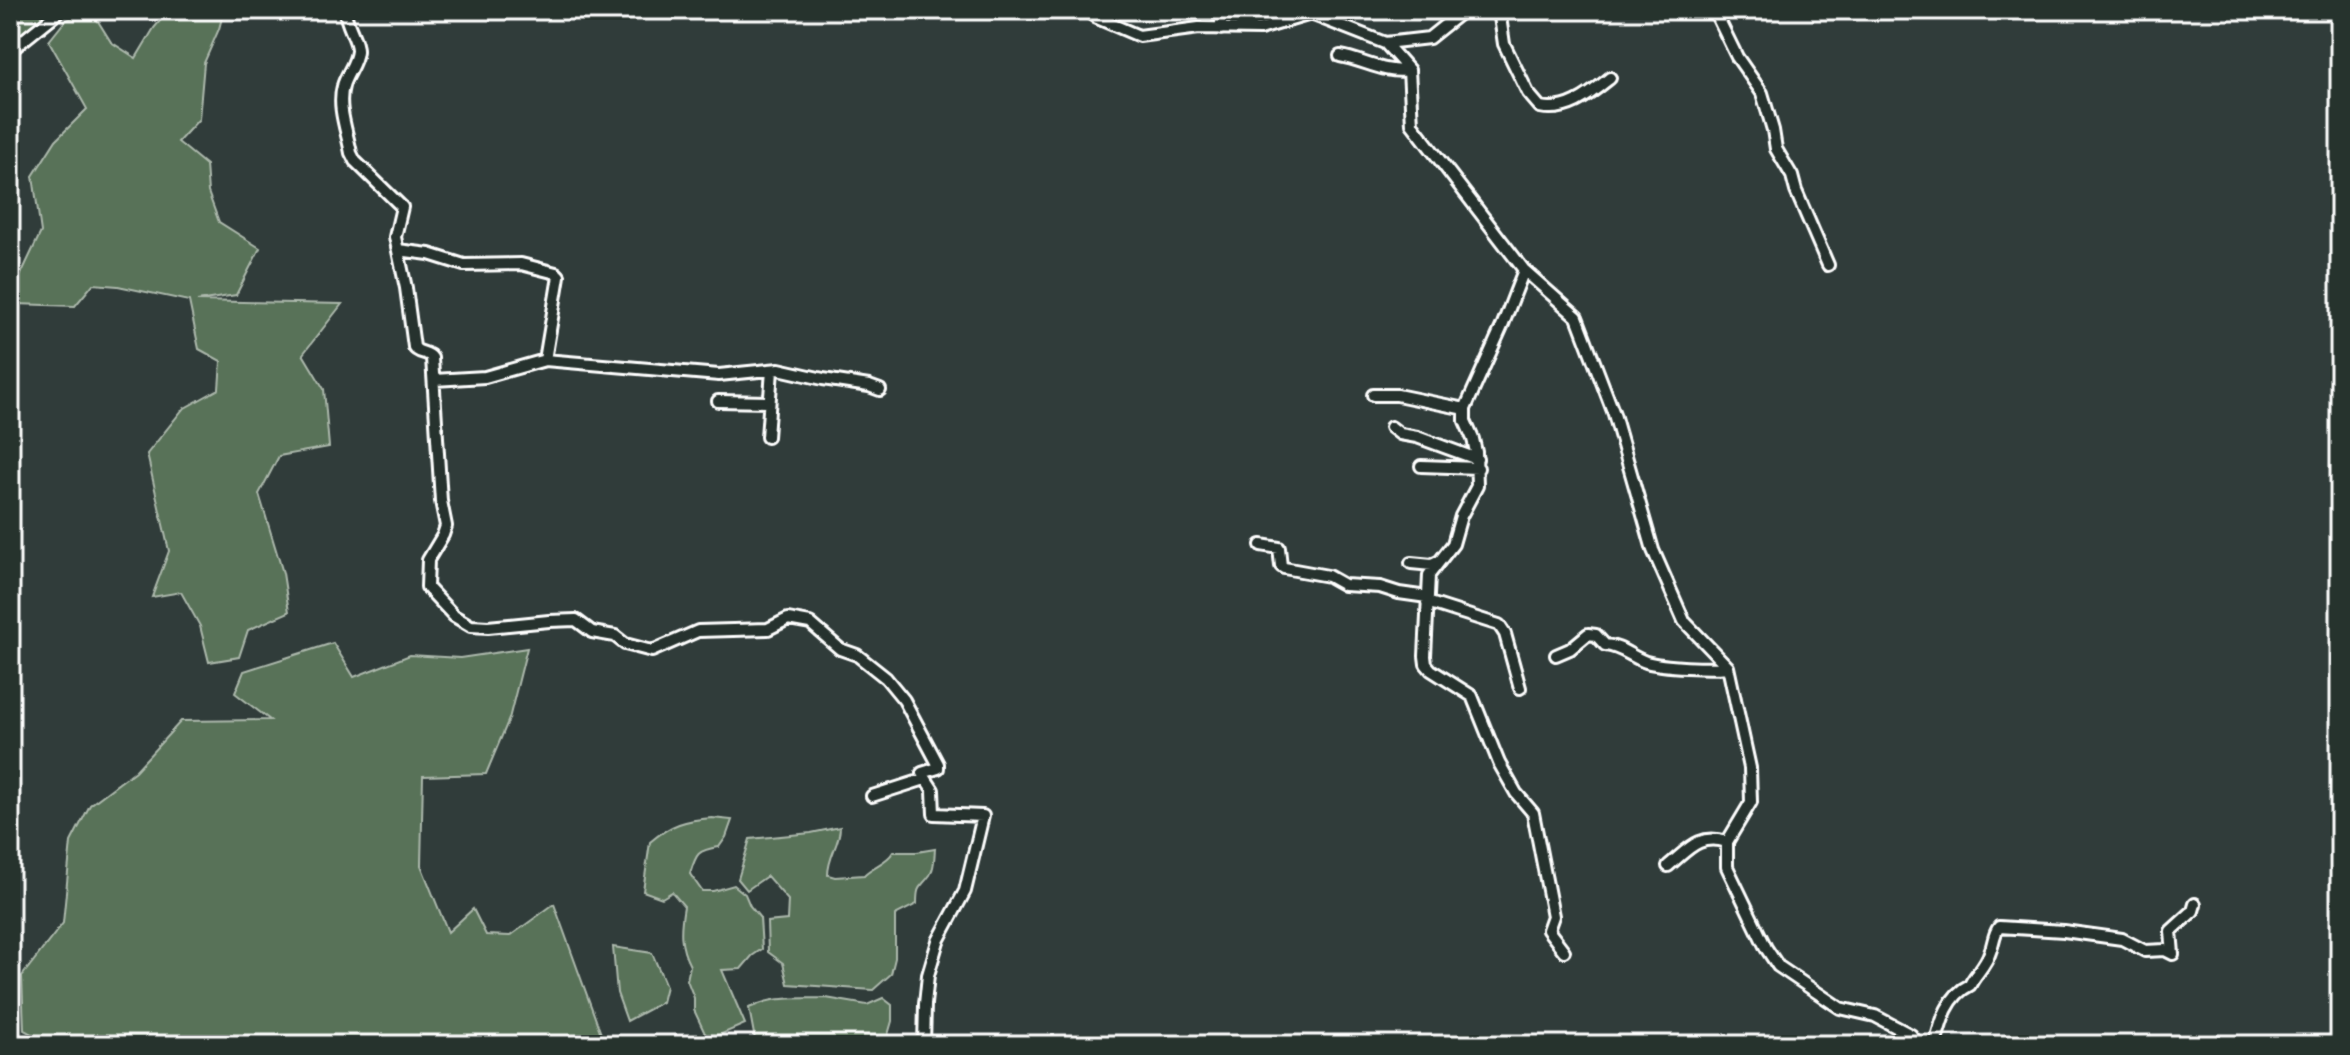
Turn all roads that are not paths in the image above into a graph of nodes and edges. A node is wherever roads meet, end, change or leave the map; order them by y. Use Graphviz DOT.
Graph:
graph roads {
  1 [pos="61,10"];
  2 [pos="345,10"];
  3 [pos="1086,10"];
  4 [pos="1221,10"];
  5 [pos="1464,10"];
  6 [pos="1499,10"];
  7 [pos="1714,10"];
  8 [pos="1221,29"];
  9 [pos="1385,43"];
  10 [pos="10,51"];
  11 [pos="1340,56"];
  12 [pos="1409,70"];
  13 [pos="1610,78"];
  14 [pos="398,250"];
  15 [pos="1828,265"];
  16 [pos="1524,270"];
  17 [pos="545,360"];
  18 [pos="772,370"];
  19 [pos="434,380"];
  20 [pos="880,390"];
  21 [pos="1373,395"];
  22 [pos="718,401"];
  23 [pos="769,402"];
  24 [pos="1465,409"];
  25 [pos="1391,427"];
  26 [pos="767,437"];
  27 [pos="1477,464"];
  28 [pos="1421,466"];
  29 [pos="1261,545"];
  30 [pos="1438,562"];
  31 [pos="1411,563"];
  32 [pos="1427,600"];
  33 [pos="1556,655"];
  34 [pos="1728,667"];
  35 [pos="1520,688"];
  36 [pos="925,779"];
  37 [pos="872,796"];
  38 [pos="1727,842"];
  39 [pos="1668,866"];
  40 [pos="2195,904"];
  41 [pos="1564,951"];
  42 [pos="924,1045"];
  43 [pos="1918,1045"];
  44 [pos="1935,1045"];
  1 -- 10 [label="street"];
  2 -- 14 [label="street"];
  3 -- 8 [label="street"];
  4 -- 8 [label="street"];
  5 -- 9 [label="street"];
  6 -- 13 [label="street"];
  7 -- 15 [label="street"];
  8 -- 9 [label="street"];
  9 -- 12 [label="street"];
  11 -- 12 [label="street"];
  12 -- 16 [label="street"];
  14 -- 17 [label="street"];
  14 -- 19 [label="street"];
  16 -- 24 [label="street"];
  16 -- 34 [label="street"];
  17 -- 18 [label="street"];
  17 -- 19 [label="street"];
  18 -- 20 [label="street"];
  18 -- 23 [label="street"];
  19 -- 36 [label="street"];
  21 -- 24 [label="street"];
  22 -- 23 [label="street"];
  23 -- 26 [label="street"];
  24 -- 27 [label="street"];
  25 -- 27 [label="street"];
  27 -- 28 [label="street"];
  27 -- 30 [label="street"];
  29 -- 32 [label="street"];
  30 -- 31 [label="street"];
  30 -- 32 [label="street"];
  32 -- 35 [label="street"];
  32 -- 41 [label="street"];
  33 -- 34 [label="street"];
  34 -- 38 [label="street"];
  36 -- 37 [label="street"];
  36 -- 42 [label="street"];
  38 -- 39 [label="street"];
  38 -- 43 [label="street"];
  40 -- 44 [label="street"];
}
